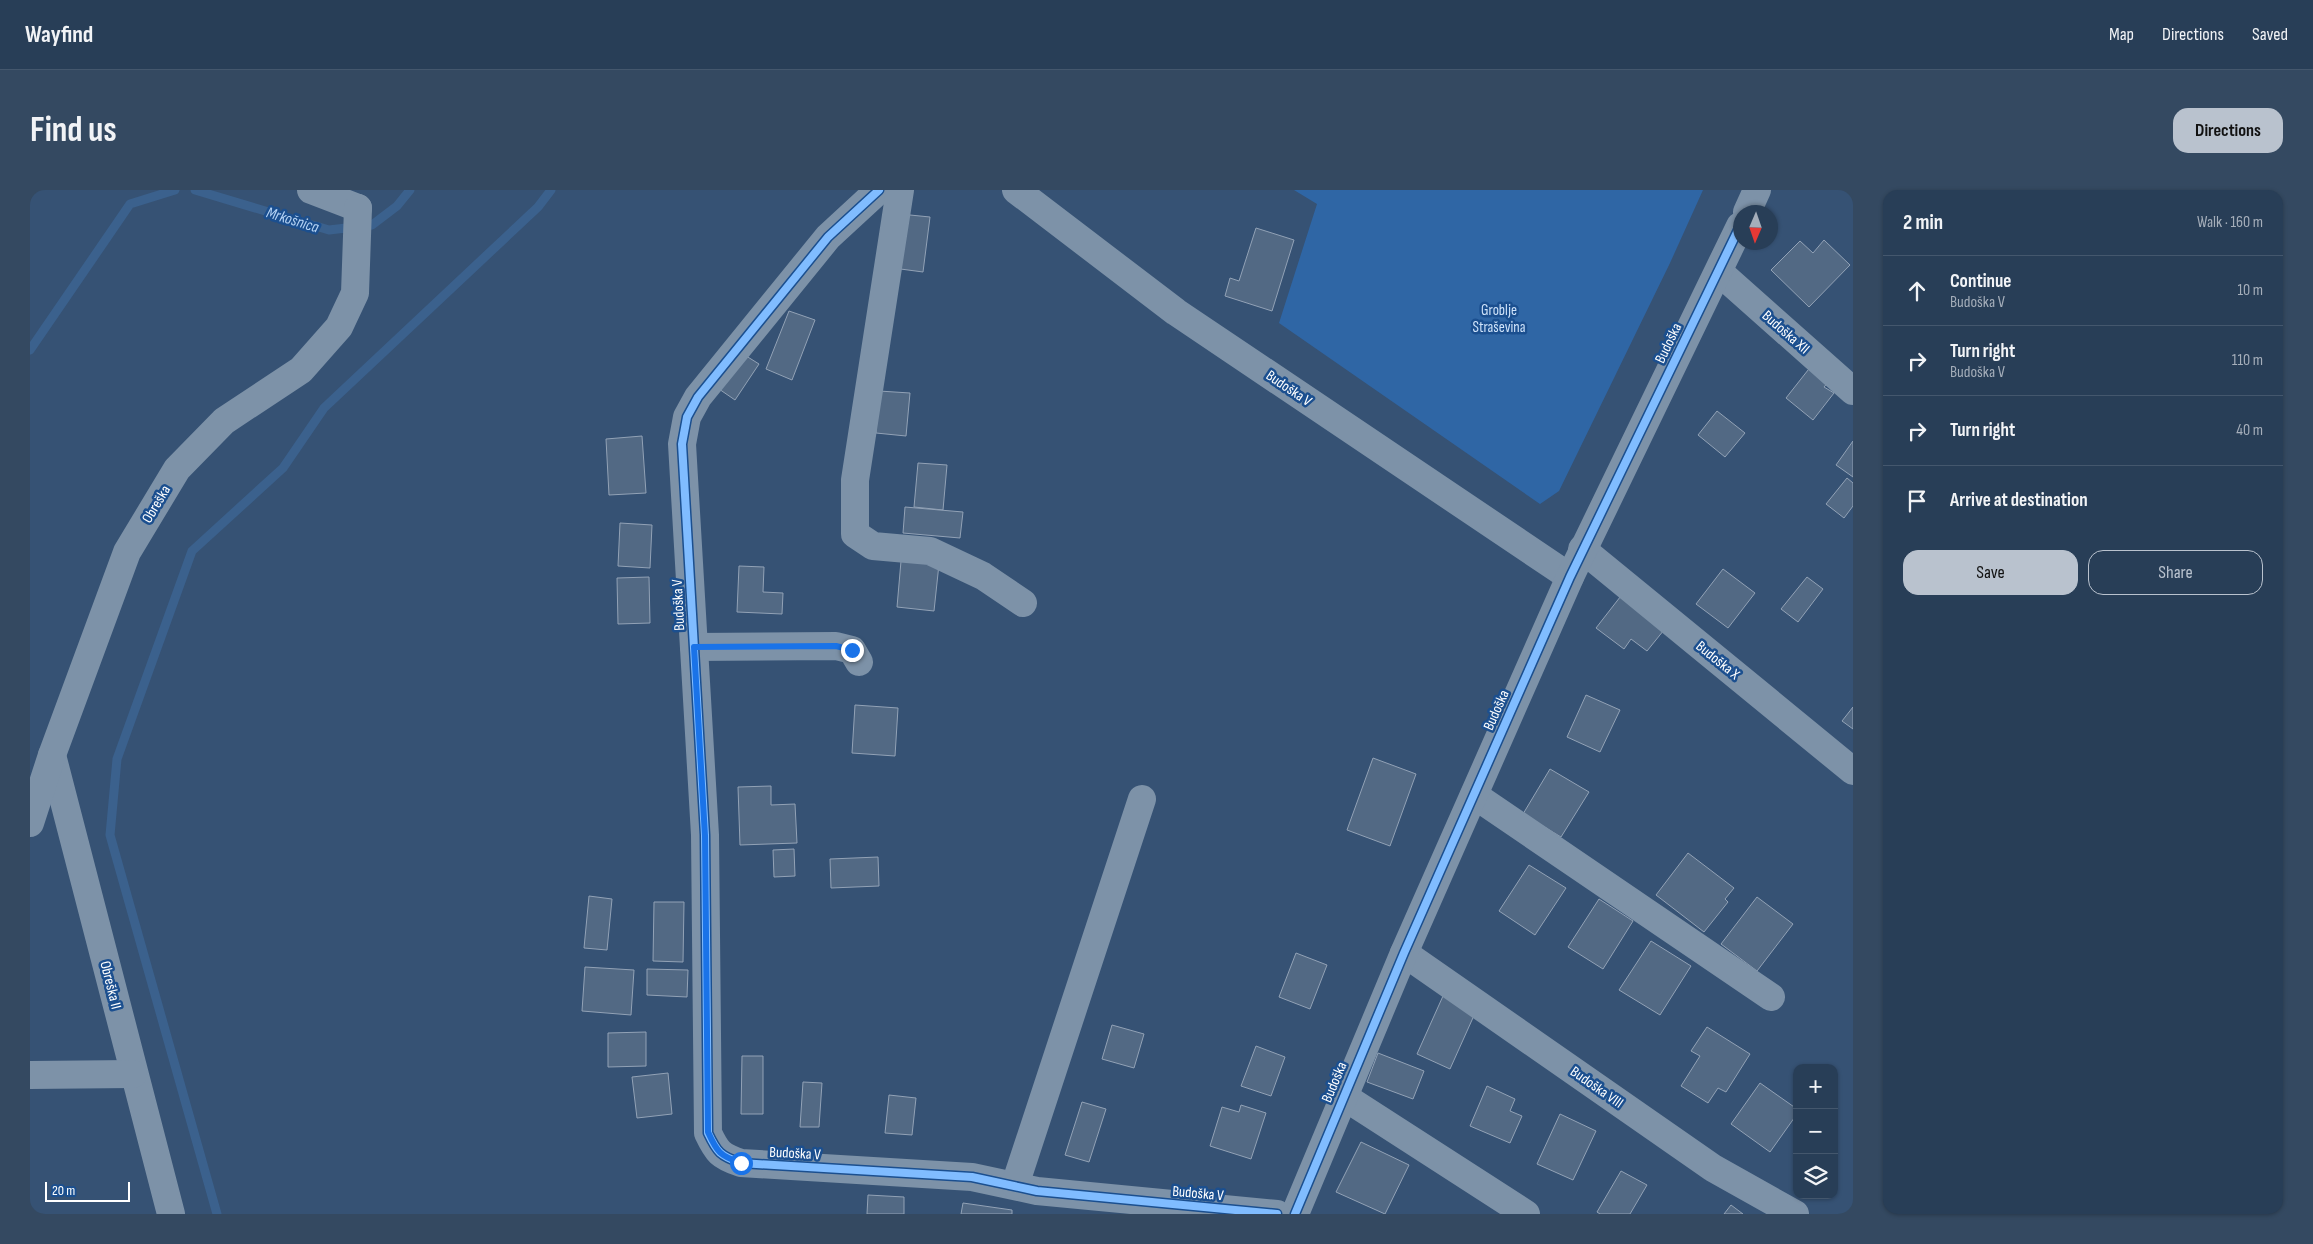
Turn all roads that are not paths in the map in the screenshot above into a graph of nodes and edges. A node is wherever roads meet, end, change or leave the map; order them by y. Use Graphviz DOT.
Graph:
graph roads {
  1 [pos="311,190"];
  2 [pos="879,190"];
  3 [pos="900,190"];
  4 [pos="1016,190"];
  5 [pos="1757,190"];
  6 [pos="363,199"];
  7 [pos="1750,205"];
  8 [pos="1733,241"];
  9 [pos="1719,272"];
  10 [pos="1853,391"];
  11 [pos="1582,549"];
  12 [pos="1570,577"];
  13 [pos="1023,603"];
  14 [pos="694,647"];
  15 [pos="859,662"];
  16 [pos="52,755"];
  17 [pos="1853,771"];
  18 [pos="1474,796"];
  19 [pos="1142,799"];
  20 [pos="30,823"];
  21 [pos="1404,953"];
  22 [pos="1771,998"];
  23 [pos="133,1074"];
  24 [pos="30,1075"];
  25 [pos="1343,1096"];
  26 [pos="1015,1186"];
  27 [pos="171,1214"];
  28 [pos="1277,1214"];
  29 [pos="1294,1214"];
  30 [pos="1526,1214"];
  31 [pos="1795,1214"];
  1 -- 6 [label="street"];
  2 -- 14 [label="street, Budoška V"];
  3 -- 13 [label="street"];
  4 -- 12 [label="street, Budoška V"];
  5 -- 7 [label="street"];
  6 -- 16 [label="street, Obreška"];
  8 -- 9 [label="street, Budoška"];
  9 -- 10 [label="street, Budoška XII"];
  9 -- 11 [label="street, Budoška"];
  11 -- 12 [label="street, Budoška"];
  11 -- 17 [label="street, Budoška X"];
  12 -- 18 [label="street, Budoška"];
  14 -- 15 [label="street"];
  14 -- 26 [label="street, Budoška V"];
  16 -- 20 [label="street, Obreška"];
  16 -- 23 [label="street, Obreška II"];
  18 -- 21 [label="street, Budoška"];
  18 -- 22 [label="street"];
  19 -- 26 [label="street"];
  21 -- 25 [label="street, Budoška"];
  21 -- 31 [label="street, Budoška VIII"];
  23 -- 24 [label="street"];
  23 -- 27 [label="street, Obreška II"];
  25 -- 29 [label="street, Budoška"];
  25 -- 30 [label="street"];
  26 -- 28 [label="street, Budoška V"];
}
